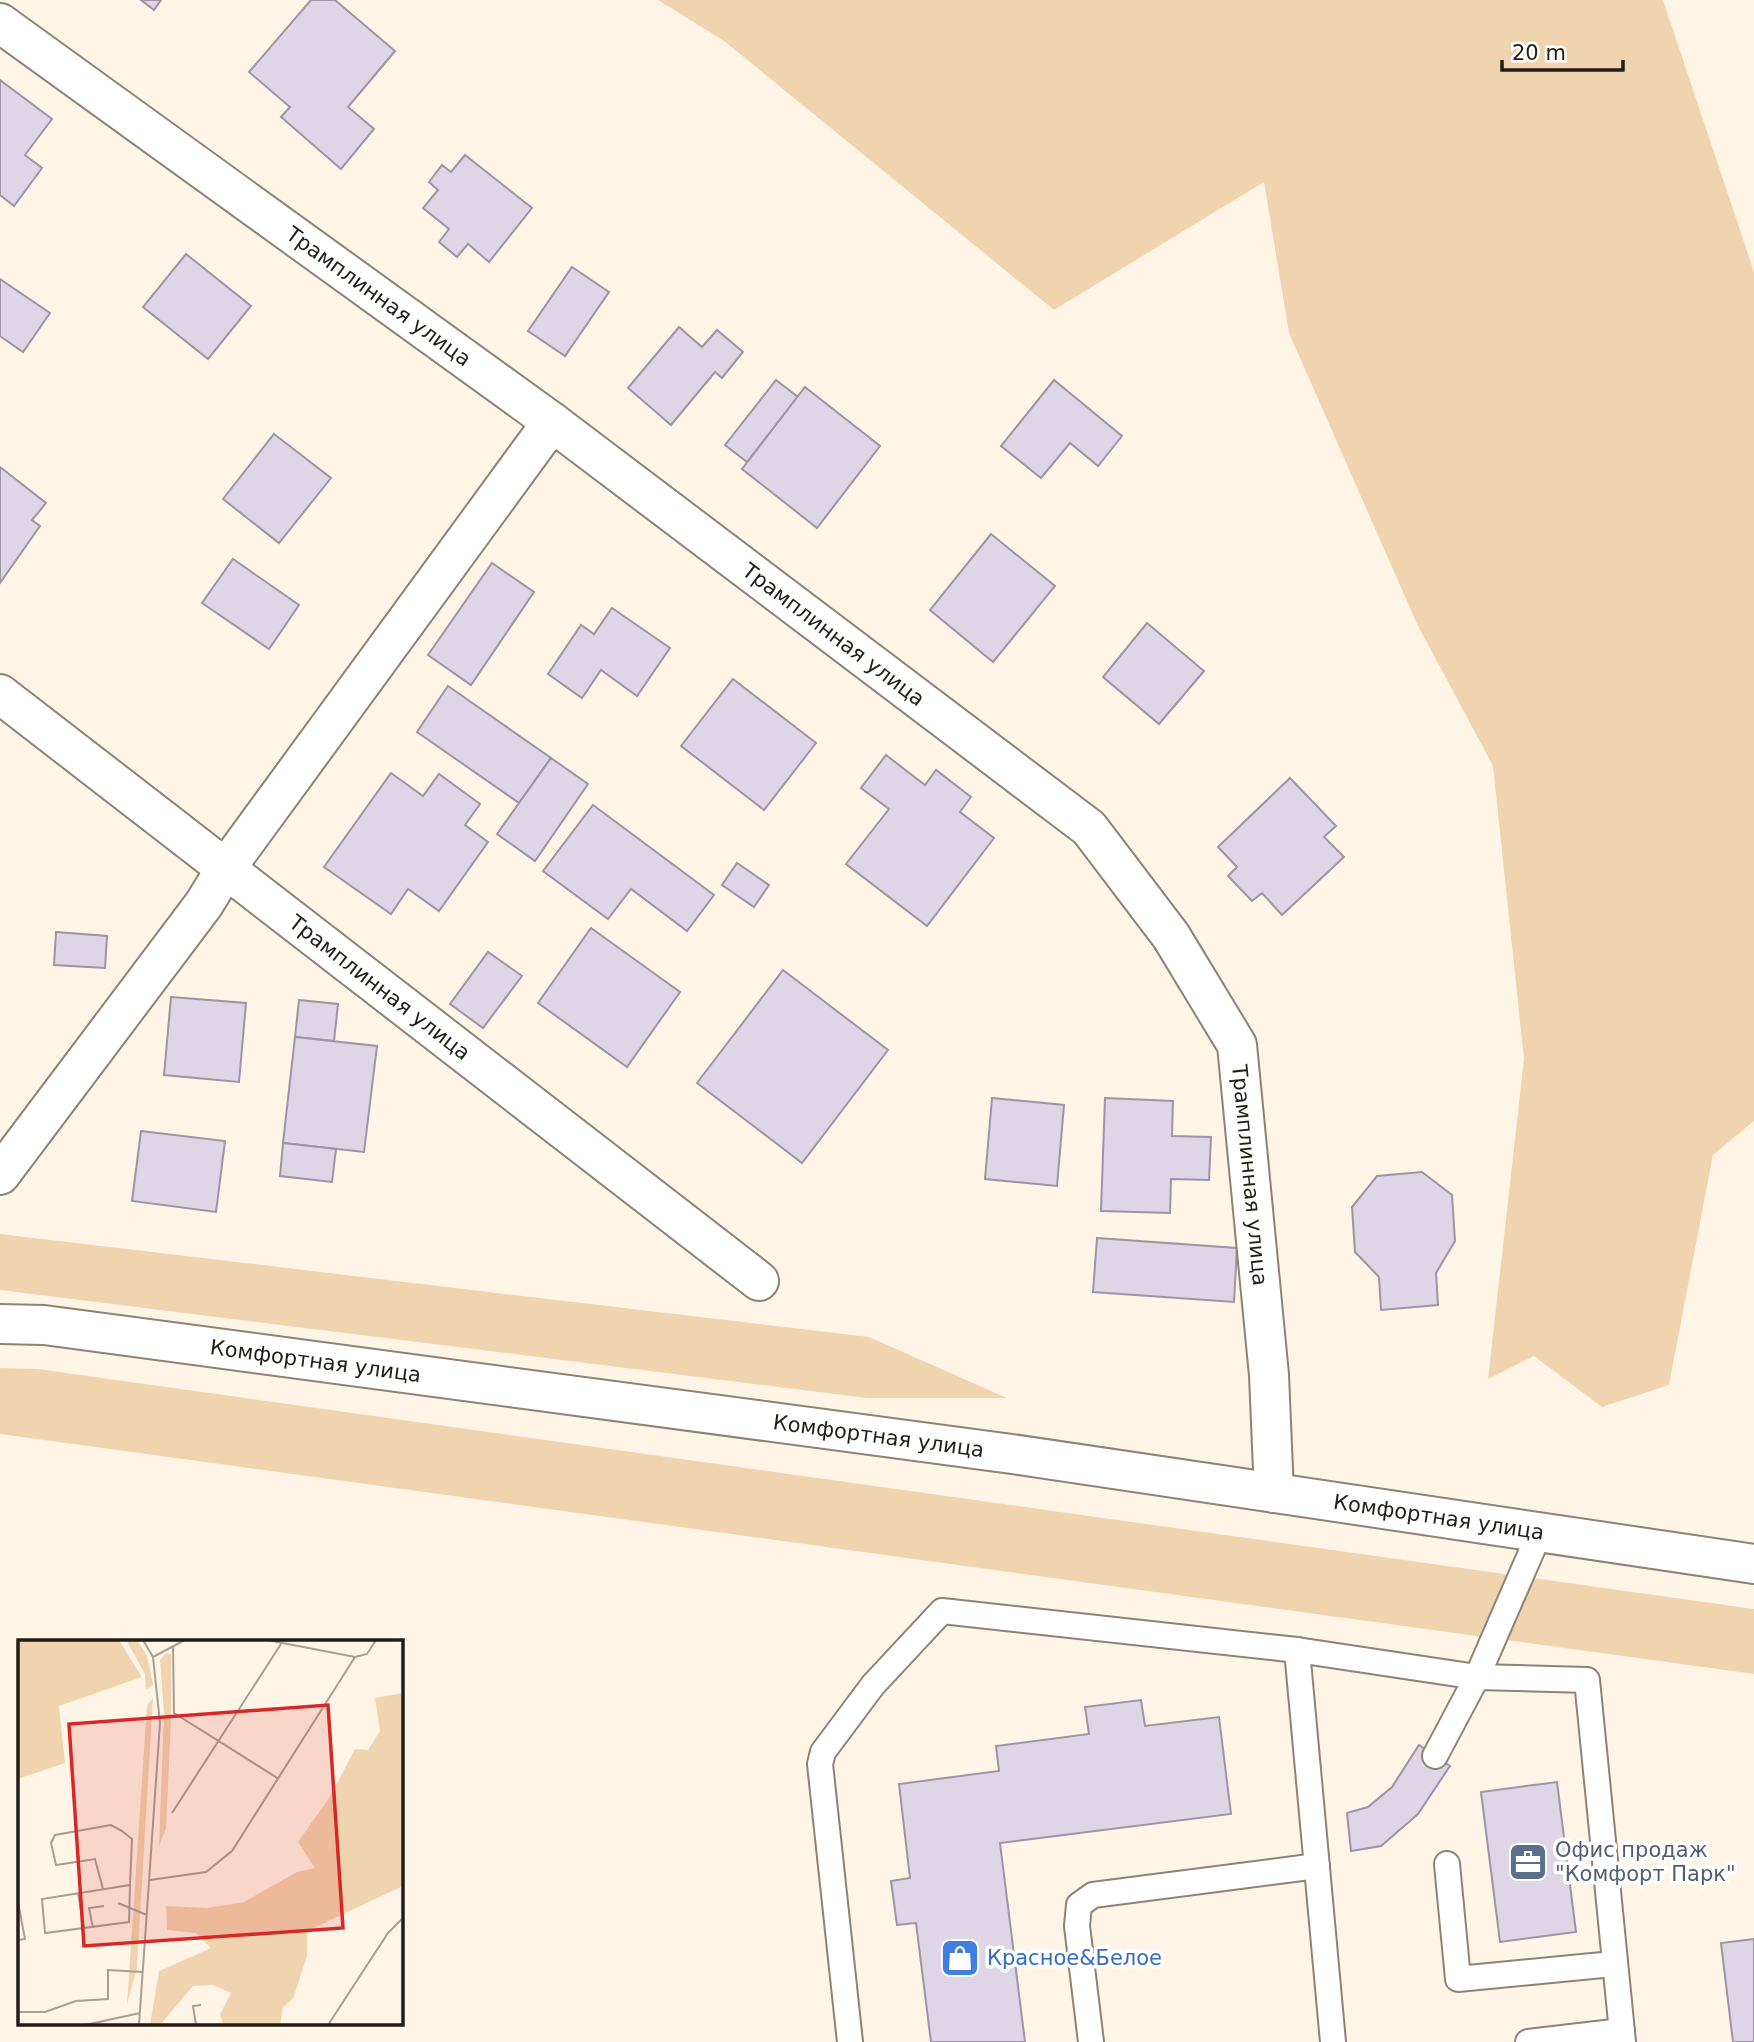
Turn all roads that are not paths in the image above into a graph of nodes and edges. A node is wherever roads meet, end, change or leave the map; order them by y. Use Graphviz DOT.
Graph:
graph roads {
  1 [pos="0,23"];
  2 [pos="552,422"];
  3 [pos="0,694"];
  4 [pos="226,868"];
  5 [pos="0,1175"];
  6 [pos="759,1281"];
  7 [pos="0,1324"];
  8 [pos="1274,1493"];
  9 [pos="1540,1532"];
  10 [pos="1754,1564"];
  11 [pos="1297,1650"];
  12 [pos="1478,1677"];
  13 [pos="1435,1756"];
  14 [pos="1447,1864"];
  15 [pos="1317,1866"];
  16 [pos="1614,1964"];
  17 [pos="1622,2037"];
  18 [pos="849,2042"];
  19 [pos="1091,2042"];
  20 [pos="1333,2042"];
  21 [pos="1528,2042"];
  1 -- 2 [label="street, Трамплинная улица"];
  2 -- 4 [label="street"];
  2 -- 8 [label="street, Трамплинная улица"];
  3 -- 4 [label="street, Трамплинная улица"];
  4 -- 5 [label="street"];
  4 -- 6 [label="street, Трамплинная улица"];
  7 -- 8 [label="street, Комфортная улица"];
  8 -- 9 [label="street, Комфортная улица"];
  9 -- 10 [label="street, Комфортная улица"];
  9 -- 12 [label="lane"];
  11 -- 12 [label="lane"];
  11 -- 15 [label="lane"];
  11 -- 18 [label="lane"];
  12 -- 13 [label="lane"];
  12 -- 16 [label="lane"];
  14 -- 16 [label="lane"];
  15 -- 19 [label="lane"];
  15 -- 20 [label="lane"];
  16 -- 17 [label="lane"];
  17 -- 21 [label="lane"];
}
